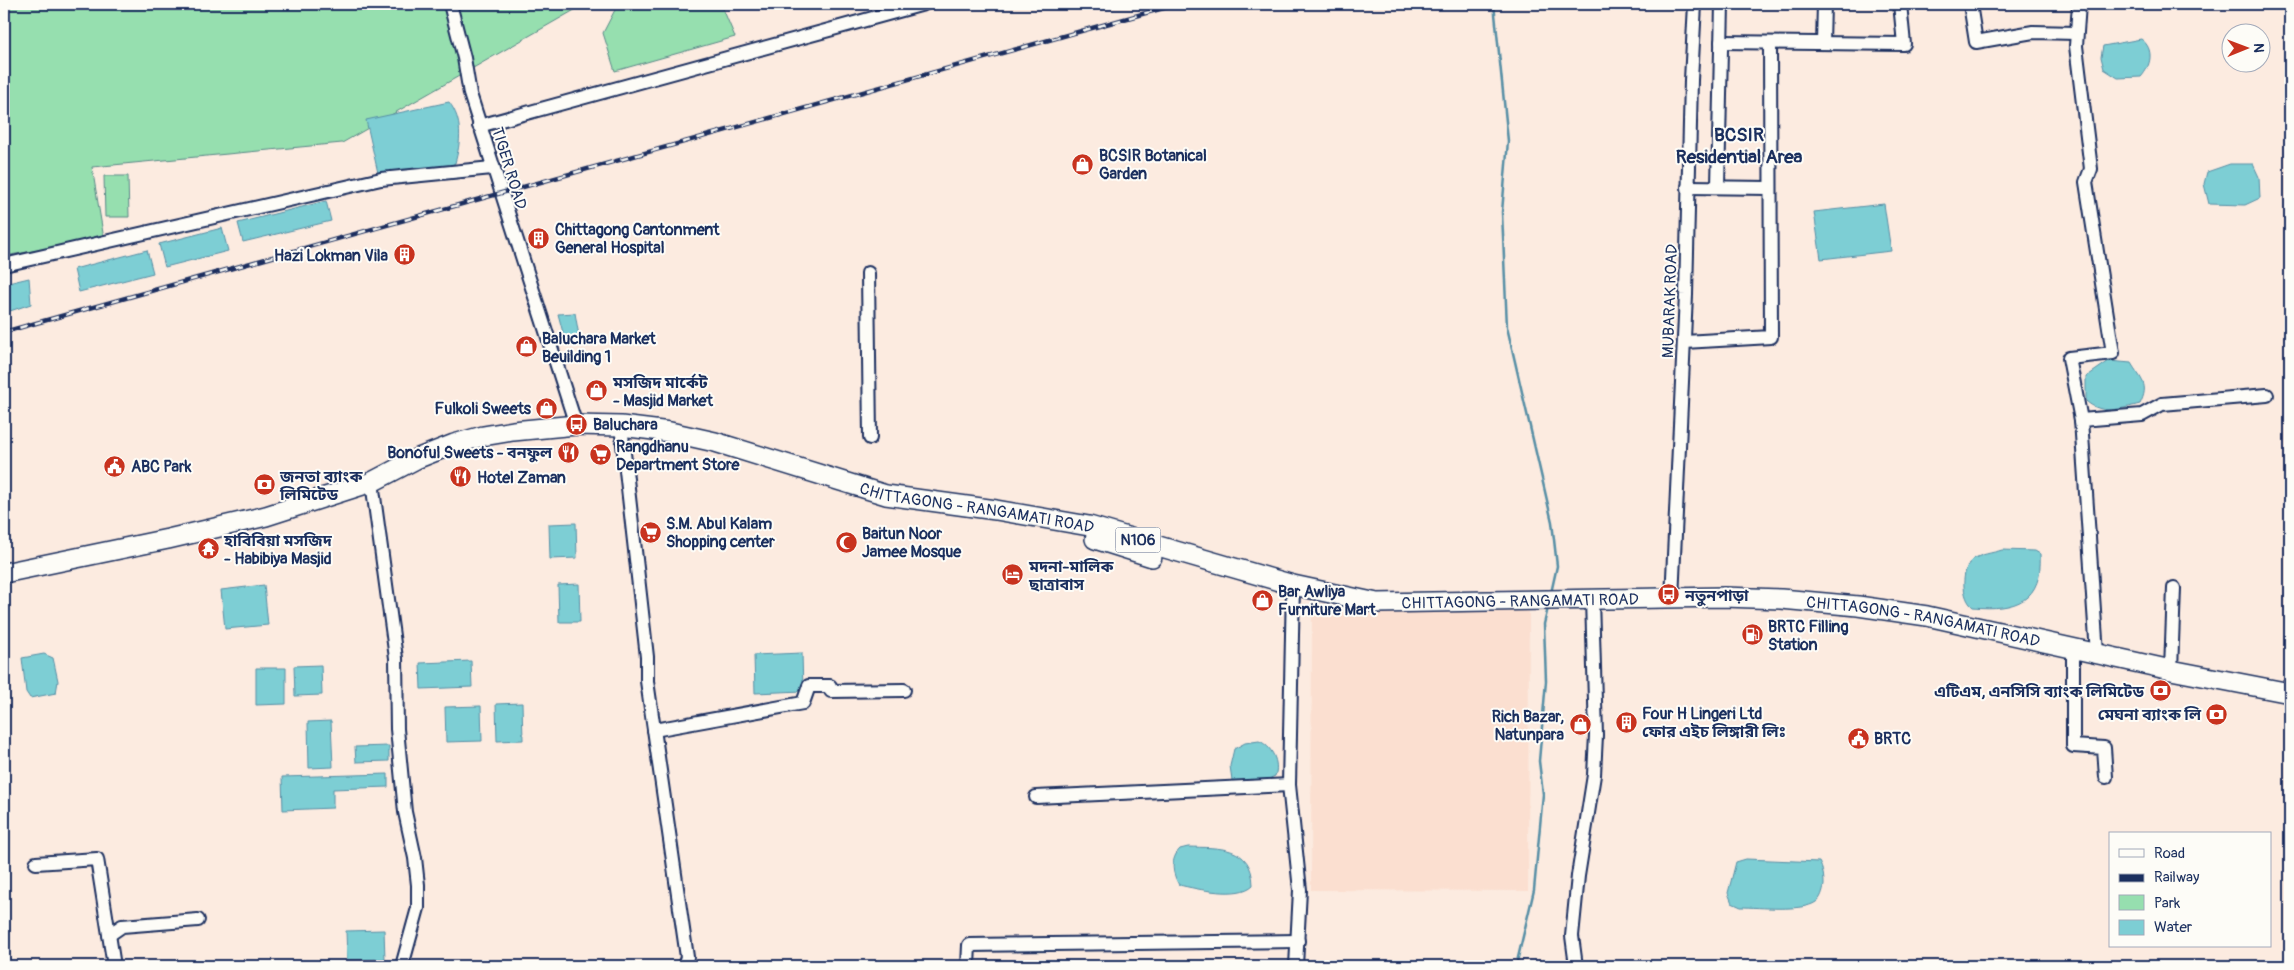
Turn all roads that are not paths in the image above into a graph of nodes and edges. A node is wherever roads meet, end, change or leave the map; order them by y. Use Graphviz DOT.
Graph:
graph roads {
  1 [pos="450,4"];
  2 [pos="1695,4"];
  3 [pos="1722,4"];
  4 [pos="1824,4"];
  5 [pos="1900,4"];
  6 [pos="1970,4"];
  7 [pos="2079,4"];
  8 [pos="917,5"];
  9 [pos="2076,33"];
  10 [pos="1721,42"];
  11 [pos="1823,43"];
  12 [pos="1770,44"];
  13 [pos="479,126"];
  14 [pos="492,168"];
  15 [pos="1718,186"];
  16 [pos="1688,187"];
  17 [pos="1769,188"];
  18 [pos="4,265"];
  19 [pos="868,273"];
  20 [pos="1684,342"];
  21 [pos="2267,395"];
  22 [pos="2081,420"];
  23 [pos="576,425"];
  24 [pos="620,430"];
  25 [pos="870,438"];
  26 [pos="373,485"];
  27 [pos="4,573"];
  28 [pos="4,583"];
  29 [pos="2174,588"];
  30 [pos="1293,590"];
  31 [pos="1672,599"];
  32 [pos="1592,603"];
  33 [pos="2097,654"];
  34 [pos="2073,658"];
  35 [pos="2170,670"];
  36 [pos="904,690"];
  37 [pos="2290,693"];
  38 [pos="2290,703"];
  39 [pos="654,730"];
  40 [pos="2106,777"];
  41 [pos="1289,785"];
  42 [pos="1036,796"];
  43 [pos="36,863"];
  44 [pos="198,920"];
  45 [pos="110,935"];
  46 [pos="1298,941"];
  47 [pos="114,966"];
  48 [pos="402,966"];
  49 [pos="684,966"];
  50 [pos="968,966"];
  51 [pos="1296,966"];
  52 [pos="1576,966"];
  1 -- 13 [label="street, TIGER ROAD"];
  2 -- 16 [label="street, MUBARAK ROAD"];
  3 -- 10 [label="street"];
  4 -- 11 [label="street"];
  5 -- 11 [label="street"];
  6 -- 9 [label="street"];
  7 -- 9 [label="street"];
  8 -- 13 [label="street"];
  9 -- 22 [label="street"];
  10 -- 12 [label="street"];
  10 -- 15 [label="street"];
  11 -- 12 [label="street"];
  12 -- 17 [label="street"];
  13 -- 14 [label="street, TIGER ROAD"];
  14 -- 18 [label="street"];
  14 -- 23 [label="street, TIGER ROAD"];
  15 -- 16 [label="street"];
  15 -- 17 [label="street"];
  16 -- 20 [label="street, MUBARAK ROAD"];
  17 -- 20 [label="street"];
  19 -- 25 [label="street"];
  20 -- 31 [label="street, MUBARAK ROAD"];
  21 -- 22 [label="street"];
  22 -- 33 [label="street"];
  23 -- 24 [label="highway, CHITTAGONG - RANGAMATI ROAD / N106"];
  23 -- 26 [label="highway, CHITTAGONG - RANGAMATI ROAD / N106"];
  24 -- 26 [label="highway, CHITTAGONG - RANGAMATI ROAD / N106"];
  24 -- 30 [label="highway, CHITTAGONG - RANGAMATI ROAD / N106"];
  24 -- 39 [label="street"];
  26 -- 27 [label="highway, CHITTAGONG - RANGAMATI ROAD / N106"];
  26 -- 28 [label="highway, CHITTAGONG - RANGAMATI ROAD / N106"];
  26 -- 48 [label="street"];
  29 -- 35 [label="street"];
  30 -- 32 [label="highway, CHITTAGONG - RANGAMATI ROAD / N106"];
  30 -- 41 [label="street"];
  31 -- 32 [label="highway, CHITTAGONG - RANGAMATI ROAD / N106"];
  31 -- 33 [label="highway, CHITTAGONG - RANGAMATI ROAD / N106"];
  32 -- 34 [label="highway, CHITTAGONG - RANGAMATI ROAD / N106"];
  32 -- 52 [label="street"];
  33 -- 35 [label="highway, CHITTAGONG - RANGAMATI ROAD / N106"];
  34 -- 38 [label="highway, CHITTAGONG - RANGAMATI ROAD / N106"];
  34 -- 40 [label="street"];
  35 -- 37 [label="highway, CHITTAGONG - RANGAMATI ROAD / N106"];
  36 -- 39 [label="street"];
  39 -- 49 [label="street"];
  41 -- 42 [label="street"];
  41 -- 46 [label="street"];
  43 -- 45 [label="street"];
  44 -- 45 [label="street"];
  45 -- 47 [label="street"];
  46 -- 50 [label="street"];
  46 -- 51 [label="street"];
}
